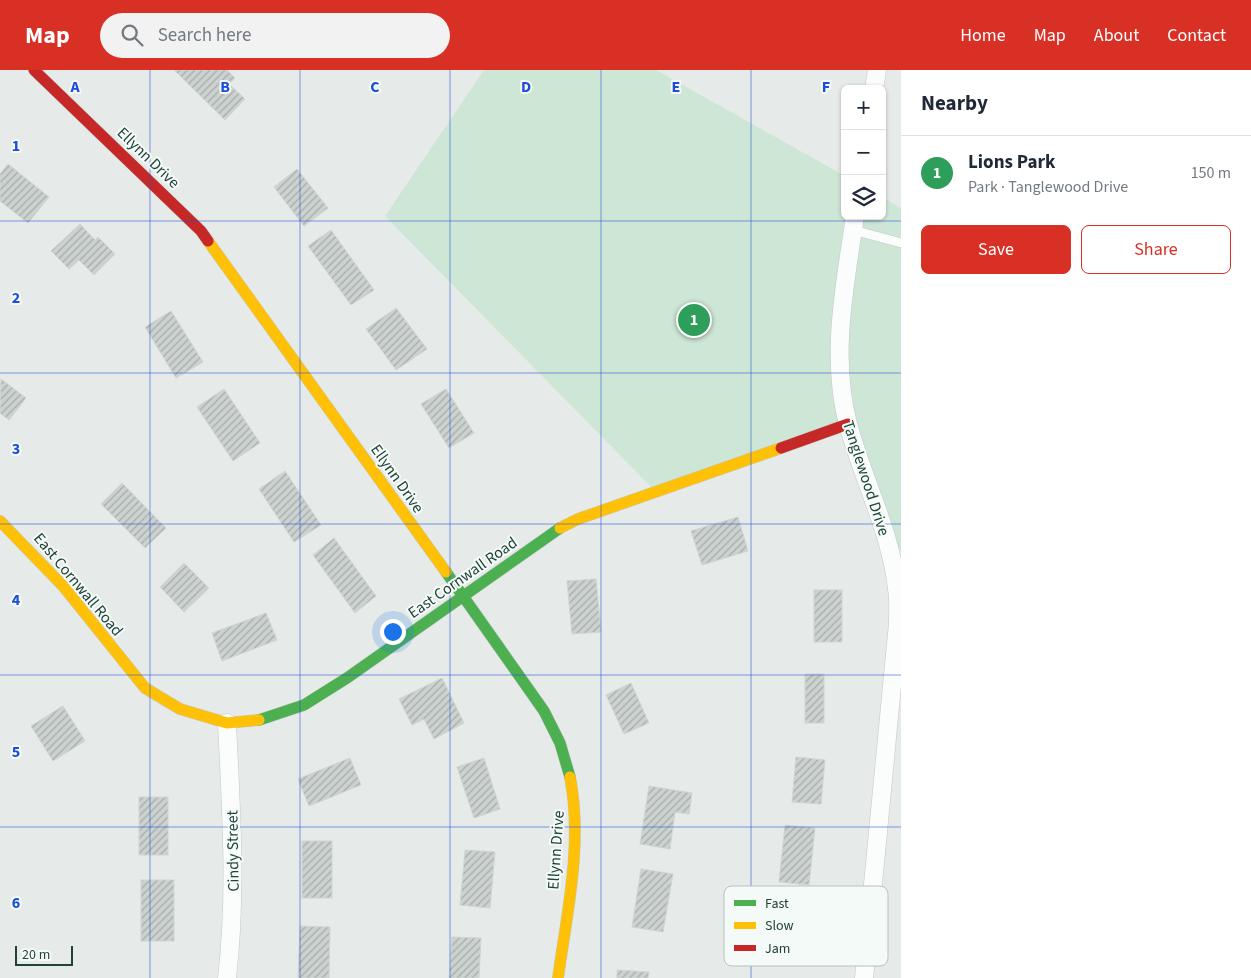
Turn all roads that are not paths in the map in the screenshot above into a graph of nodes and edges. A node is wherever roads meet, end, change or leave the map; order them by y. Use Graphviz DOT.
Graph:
graph roads {
  1 [pos="34,70"];
  2 [pos="877,70"];
  3 [pos="875,85"];
  4 [pos="854,223"];
  5 [pos="901,243"];
  6 [pos="848,424"];
  7 [pos="0,521"];
  8 [pos="463,597"];
  9 [pos="227,723"];
  10 [pos="873,886"];
  11 [pos="227,978"];
  12 [pos="558,978"];
  1 -- 8 [label="street, Ellynn Drive"];
  2 -- 3 [label="street"];
  4 -- 5 [label="lane"];
  4 -- 6 [label="street, Tanglewood Drive"];
  6 -- 8 [label="street, East Cornwall Road"];
  6 -- 10 [label="street, Tanglewood Drive"];
  7 -- 9 [label="street, East Cornwall Road"];
  8 -- 9 [label="street, East Cornwall Road"];
  8 -- 12 [label="street, Ellynn Drive"];
  9 -- 11 [label="street, Cindy Street"];
}
